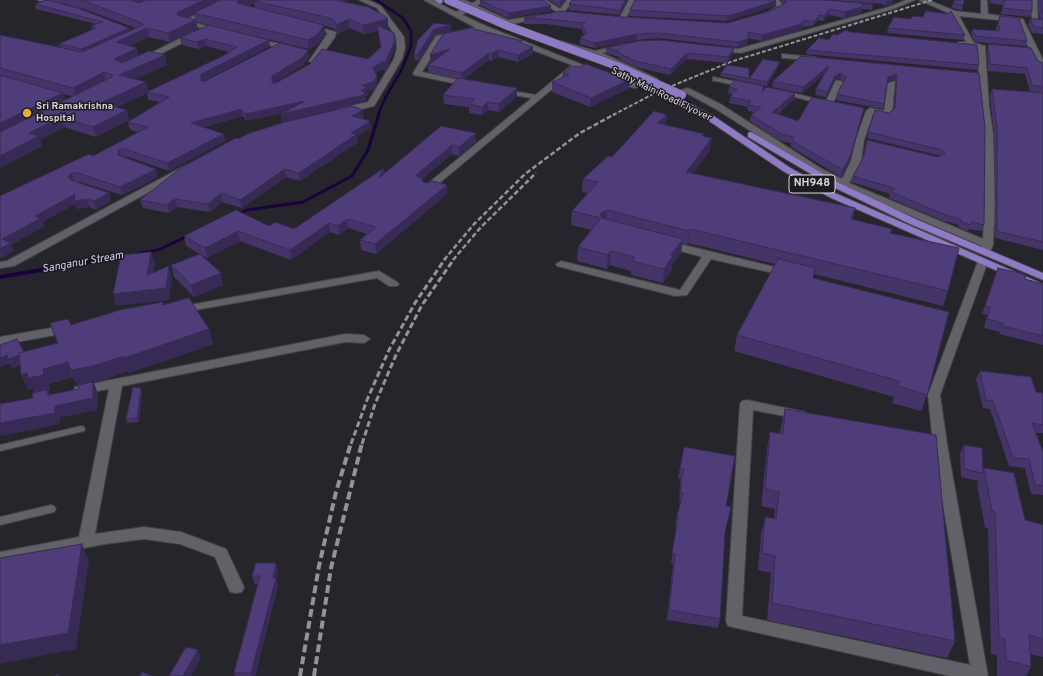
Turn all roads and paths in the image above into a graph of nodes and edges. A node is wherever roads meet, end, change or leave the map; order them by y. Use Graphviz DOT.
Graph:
graph roads {
  1 [pos="40,0"];
  2 [pos="234,0"];
  3 [pos="362,0"];
  4 [pos="427,0"];
  5 [pos="443,0"];
  6 [pos="460,0"];
  7 [pos="483,0"];
  8 [pos="542,0"];
  9 [pos="570,0"];
  10 [pos="632,0"];
  11 [pos="776,0"];
  12 [pos="912,0"];
  13 [pos="922,0"];
  14 [pos="984,0"];
  15 [pos="1034,0"];
  16 [pos="220,6"];
  17 [pos="473,6"];
  18 [pos="867,6"];
  19 [pos="68,7"];
  20 [pos="890,8"];
  21 [pos="232,9"];
  22 [pos="561,13"];
  23 [pos="954,13"];
  24 [pos="569,14"];
  25 [pos="456,15"];
  26 [pos="760,16"];
  27 [pos="985,16"];
  28 [pos="615,18"];
  29 [pos="1021,20"];
  30 [pos="508,22"];
  31 [pos="1039,22"];
  32 [pos="305,25"];
  33 [pos="483,28"];
  34 [pos="208,29"];
  35 [pos="229,34"];
  36 [pos="243,38"];
  37 [pos="631,44"];
  38 [pos="956,44"];
  39 [pos="971,45"];
  40 [pos="280,46"];
  41 [pos="708,48"];
  42 [pos="295,49"];
  43 [pos="267,53"];
  44 [pos="595,53"];
  45 [pos="785,56"];
  46 [pos="824,60"];
  47 [pos="136,62"];
  48 [pos="1043,66"];
  49 [pos="307,68"];
  50 [pos="607,76"];
  51 [pos="716,79"];
  52 [pos="839,82"];
  53 [pos="892,83"];
  54 [pos="474,86"];
  55 [pos="755,87"];
  56 [pos="490,89"];
  57 [pos="685,90"];
  58 [pos="770,90"];
  59 [pos="537,97"];
  60 [pos="332,113"];
  61 [pos="196,163"];
  62 [pos="154,171"];
  63 [pos="169,176"];
  64 [pos="844,184"];
  65 [pos="428,188"];
  66 [pos="110,196"];
  67 [pos="123,201"];
  68 [pos="657,241"];
  69 [pos="985,253"];
  70 [pos="708,255"];
  71 [pos="560,264"];
  72 [pos="0,265"];
  73 [pos="802,276"];
  74 [pos="1043,277"];
  75 [pos="393,284"];
  76 [pos="1043,288"];
  77 [pos="169,311"];
  78 [pos="76,328"];
  79 [pos="364,339"];
  80 [pos="0,341"];
  81 [pos="116,384"];
  82 [pos="65,393"];
  83 [pos="816,418"];
  84 [pos="81,428"];
  85 [pos="925,440"];
  86 [pos="940,444"];
  87 [pos="0,448"];
  88 [pos="51,509"];
  89 [pos="0,521"];
  90 [pos="86,542"];
  91 [pos="0,558"];
  92 [pos="236,587"];
  1 -- 19 [label="street"];
  2 -- 16 [label="street"];
  3 -- 60 [label="street"];
  4 -- 25 [label="street"];
  5 -- 69 [label="highway, Sathy Main Road Flyover / NH948"];
  6 -- 17 [label="street"];
  7 -- 17 [label="street"];
  8 -- 22 [label="street"];
  9 -- 22 [label="street"];
  10 -- 28 [label="street"];
  11 -- 26 [label="street"];
  12 -- 20 [label="street"];
  13 -- 23 [label="street"];
  14 -- 27 [label="street"];
  15 -- 31 [label="street"];
  16 -- 21 [label="street"];
  16 -- 34 [label="street"];
  17 -- 25 [label="street"];
  17 -- 30 [label="street"];
  18 -- 20 [label="street"];
  20 -- 41 [label="street"];
  22 -- 24 [label="street"];
  22 -- 30 [label="street"];
  23 -- 27 [label="street"];
  23 -- 39 [label="street"];
  25 -- 33 [label="street"];
  27 -- 29 [label="street"];
  29 -- 31 [label="street"];
  29 -- 48 [label="street"];
  30 -- 44 [label="street"];
  32 -- 49 [label="street"];
  33 -- 54 [label="street"];
  33 -- 59 [label="street"];
  34 -- 35 [label="street"];
  34 -- 47 [label="street"];
  36 -- 40 [label="street"];
  37 -- 44 [label="street"];
  38 -- 39 [label="street"];
  39 -- 69 [label="street"];
  40 -- 42 [label="street"];
  40 -- 43 [label="street"];
  44 -- 50 [label="street"];
  45 -- 46 [label="street"];
  51 -- 55 [label="street"];
  52 -- 58 [label="street"];
  53 -- 64 [label="street"];
  56 -- 59 [label="street"];
  57 -- 64 [label="street"];
  59 -- 65 [label="street"];
  61 -- 63 [label="street"];
  62 -- 63 [label="street"];
  63 -- 67 [label="street"];
  64 -- 69 [label="street"];
  66 -- 67 [label="street"];
  67 -- 72 [label="street"];
  68 -- 70 [label="street"];
  69 -- 74 [label="highway, NH948"];
  69 -- 76 [label="highway, NH948"];
  69 -- 86 [label="street"];
  70 -- 71 [label="street"];
  70 -- 73 [label="street"];
  75 -- 77 [label="street"];
  78 -- 80 [label="street"];
  79 -- 81 [label="street"];
  81 -- 82 [label="street"];
  81 -- 90 [label="street"];
  83 -- 86 [label="street"];
  84 -- 87 [label="lane"];
  85 -- 86 [label="street"];
  88 -- 89 [label="lane"];
  90 -- 91 [label="street"];
  90 -- 92 [label="street"];
}
